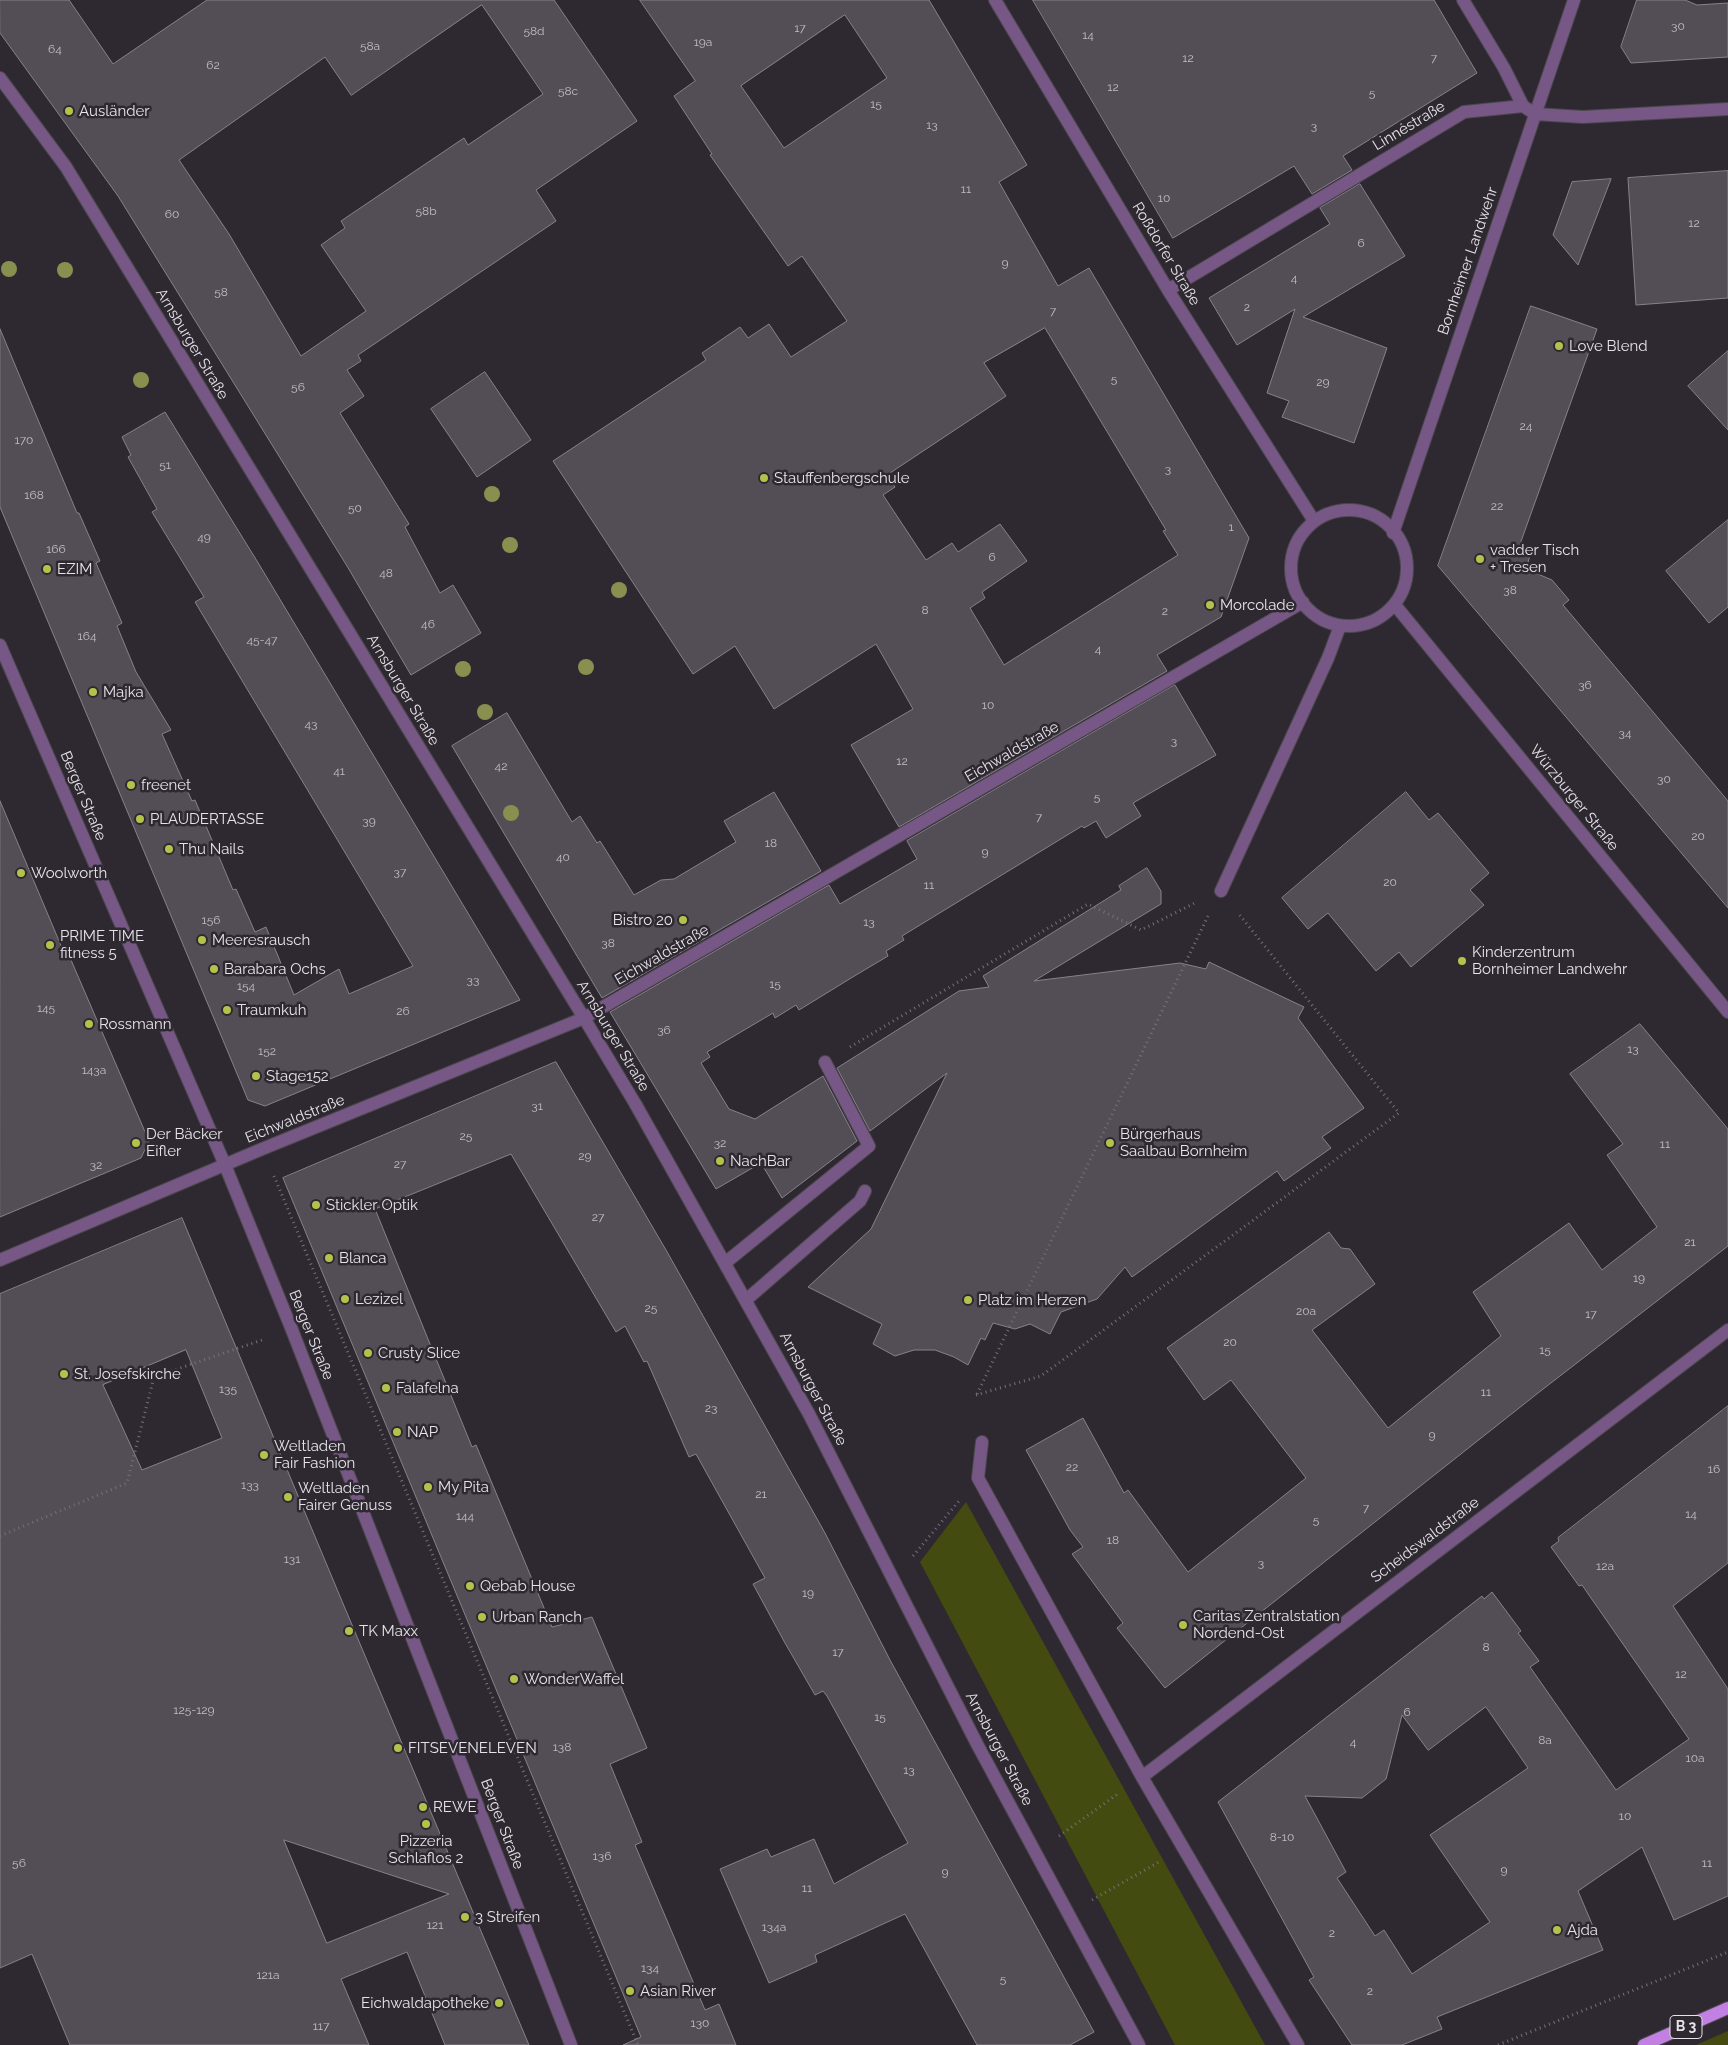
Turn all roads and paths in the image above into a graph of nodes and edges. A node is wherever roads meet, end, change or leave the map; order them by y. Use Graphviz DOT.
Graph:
graph roads {
  1 [pos="995,0"];
  2 [pos="1463,0"];
  3 [pos="1574,0"];
  4 [pos="0,78"];
  5 [pos="1523,106"];
  6 [pos="1728,109"];
  7 [pos="1535,114"];
  8 [pos="1168,290"];
  9 [pos="1314,522"];
  10 [pos="1392,533"];
  11 [pos="1303,602"];
  12 [pos="1395,605"];
  13 [pos="1340,626"];
  14 [pos="0,645"];
  15 [pos="1221,891"];
  16 [pos="1728,1012"];
  17 [pos="584,1018"];
  18 [pos="825,1062"];
  19 [pos="262,1149"];
  20 [pos="224,1165"];
  21 [pos="864,1191"];
  22 [pos="0,1260"];
  23 [pos="725,1263"];
  24 [pos="746,1300"];
  25 [pos="292,1330"];
  26 [pos="1728,1330"];
  27 [pos="982,1442"];
  28 [pos="978,1478"];
  29 [pos="0,1536"];
  30 [pos="894,1578"];
  31 [pos="1142,1777"];
  32 [pos="1182,1848"];
  33 [pos="1036,1853"];
  34 [pos="1068,1914"];
  35 [pos="1728,1952"];
  36 [pos="1728,2008"];
  37 [pos="571,2045"];
  38 [pos="638,2045"];
  39 [pos="1139,2045"];
  40 [pos="1298,2045"];
  41 [pos="1498,2045"];
  42 [pos="1644,2045"];
  1 -- 8 [label="street, Roßdorfer Straße"];
  2 -- 5 [label="street"];
  3 -- 7 [label="street, Bornheimer Landwehr"];
  4 -- 17 [label="street, Arnsburger Straße"];
  5 -- 7 [label="street"];
  5 -- 8 [label="street, Linnéstraße"];
  6 -- 7 [label="street"];
  7 -- 10 [label="street, Bornheimer Landwehr"];
  8 -- 9 [label="street, Roßdorfer Straße"];
  9 -- 10 [label="street"];
  9 -- 11 [label="street"];
  10 -- 12 [label="street"];
  11 -- 13 [label="street"];
  11 -- 17 [label="street, Eichwaldstraße"];
  12 -- 13 [label="street"];
  12 -- 16 [label="street, Würzburger Straße"];
  13 -- 15 [label="street"];
  14 -- 20 [label="street, Berger Straße"];
  15 -- 15 [label="path"];
  15 -- 18 [label="path"];
  17 -- 19 [label="street, Eichwaldstraße"];
  17 -- 23 [label="street, Arnsburger Straße"];
  18 -- 23 [label="street"];
  19 -- 20 [label="street, Eichwaldstraße"];
  19 -- 38 [label="path"];
  20 -- 22 [label="street, Eichwaldstraße"];
  20 -- 25 [label="street, Berger Straße"];
  21 -- 24 [label="street"];
  23 -- 24 [label="street, Arnsburger Straße"];
  24 -- 30 [label="street, Arnsburger Straße"];
  25 -- 29 [label="path"];
  25 -- 37 [label="street, Berger Straße"];
  26 -- 31 [label="street, Scheidswaldstraße"];
  27 -- 28 [label="street"];
  28 -- 30 [label="path"];
  28 -- 31 [label="street"];
  30 -- 33 [label="street, Arnsburger Straße"];
  31 -- 32 [label="street"];
  31 -- 33 [label="path"];
  32 -- 34 [label="path"];
  32 -- 40 [label="street"];
  33 -- 34 [label="street, Arnsburger Straße"];
  34 -- 39 [label="street, Arnsburger Straße"];
  35 -- 41 [label="path"];
  36 -- 42 [label="main road, B 3"];
}
